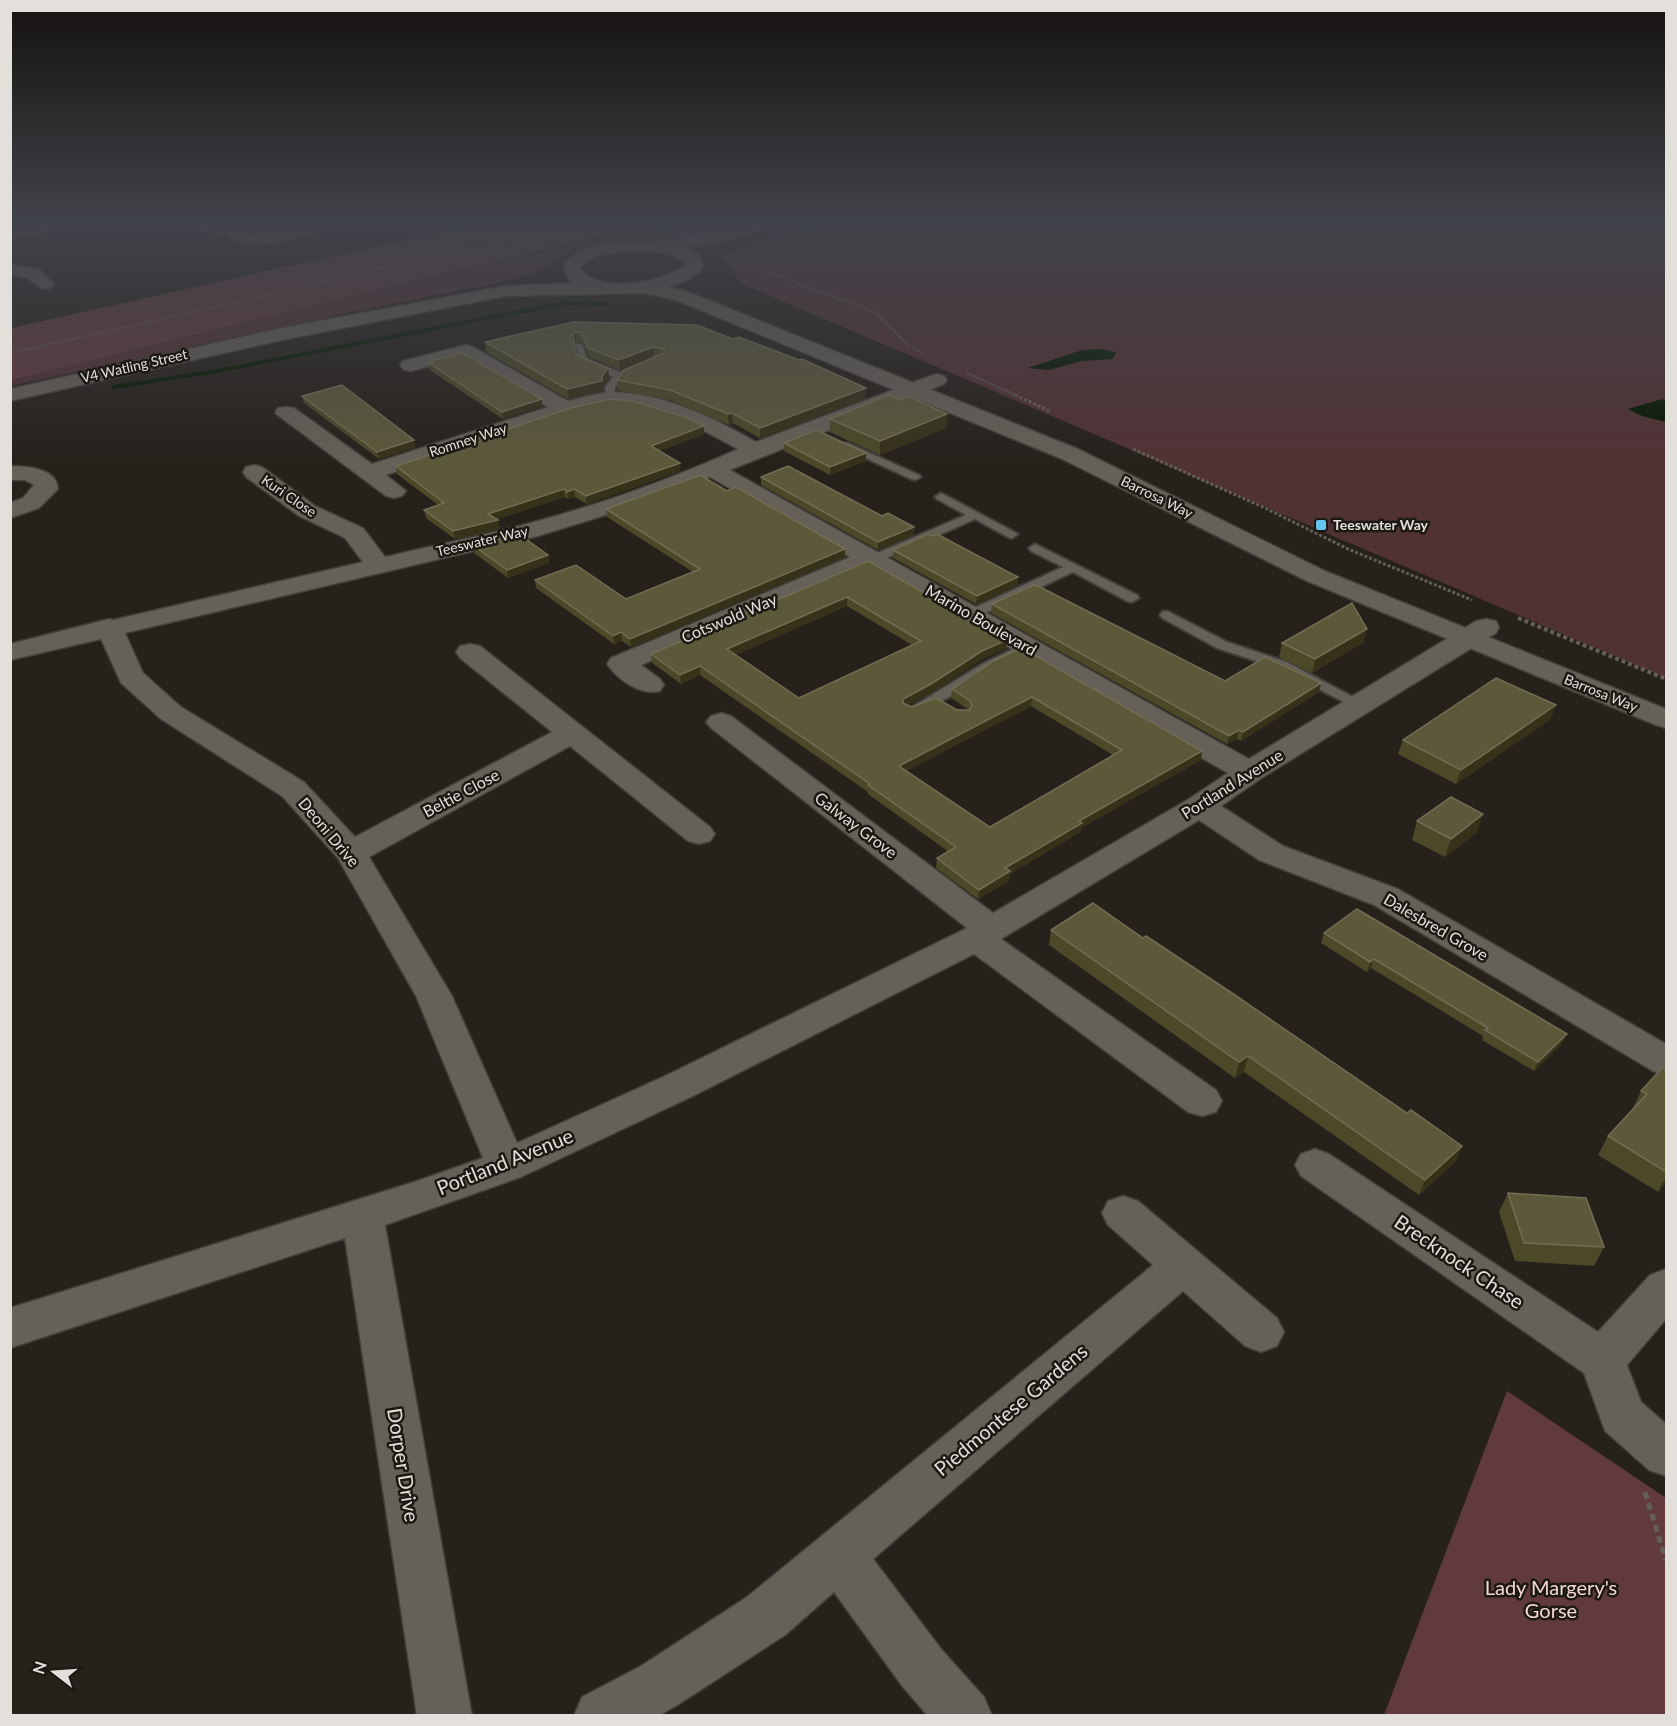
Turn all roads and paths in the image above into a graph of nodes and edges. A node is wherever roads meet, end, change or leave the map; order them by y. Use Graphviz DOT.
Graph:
graph roads {
  1 [pos="240,302"];
  2 [pos="451,302"];
  3 [pos="695,302"];
  4 [pos="726,302"];
  5 [pos="847,302"];
  6 [pos="492,344"];
  7 [pos="579,346"];
  8 [pos="466,351"];
  9 [pos="10,354"];
  10 [pos="930,356"];
  11 [pos="410,365"];
  12 [pos="649,365"];
  13 [pos="962,371"];
  14 [pos="620,376"];
  15 [pos="926,384"];
  16 [pos="10,395"];
  17 [pos="611,398"];
  18 [pos="565,408"];
  19 [pos="286,413"];
  20 [pos="1054,413"];
  21 [pos="822,434"];
  22 [pos="1124,445"];
  23 [pos="754,450"];
  24 [pos="712,469"];
  25 [pos="254,472"];
  26 [pos="371,472"];
  27 [pos="10,473"];
  28 [pos="915,477"];
  29 [pos="394,490"];
  30 [pos="940,497"];
  31 [pos="10,512"];
  32 [pos="975,515"];
  33 [pos="1012,534"];
  34 [pos="1035,548"];
  35 [pos="872,558"];
  36 [pos="378,565"];
  37 [pos="1072,568"];
  38 [pos="1132,598"];
  39 [pos="972,614"];
  40 [pos="1167,615"];
  41 [pos="1485,620"];
  42 [pos="109,627"];
  43 [pos="12,646"];
  44 [pos="1028,646"];
  45 [pos="470,652"];
  46 [pos="1666,679"];
  47 [pos="650,685"];
  48 [pos="937,698"];
  49 [pos="1666,698"];
  50 [pos="1361,705"];
  51 [pos="954,709"];
  52 [pos="911,710"];
  53 [pos="1666,719"];
  54 [pos="721,722"];
  55 [pos="572,733"];
  56 [pos="1250,772"];
  57 [pos="1200,806"];
  58 [pos="699,834"];
  59 [pos="351,853"];
  60 [pos="983,933"];
  61 [pos="1666,1061"];
  62 [pos="1202,1101"];
  63 [pos="1315,1165"];
  64 [pos="507,1166"];
  65 [pos="1123,1213"];
  66 [pos="362,1215"];
  67 [pos="1182,1264"];
  68 [pos="1666,1288"];
  69 [pos="10,1328"];
  70 [pos="1261,1332"];
  71 [pos="1602,1360"];
  72 [pos="1666,1454"];
  73 [pos="838,1555"];
  74 [pos="445,1716"];
  75 [pos="602,1716"];
  76 [pos="965,1716"];
  1 -- 9 [label="path"];
  2 -- 16 [label="street, V4 Watling Street"];
  3 -- 15 [label="street, Barrosa Way"];
  4 -- 15 [label="street, Barrosa Way"];
  5 -- 10 [label="path"];
  6 -- 8 [label="street"];
  7 -- 14 [label="lane"];
  8 -- 11 [label="street"];
  8 -- 18 [label="street"];
  12 -- 14 [label="lane"];
  13 -- 20 [label="path"];
  14 -- 17 [label="lane"];
  15 -- 21 [label="street, Teeswater Way"];
  15 -- 41 [label="street, Barrosa Way"];
  17 -- 18 [label="street, Romney Way"];
  17 -- 23 [label="street, Romney Way"];
  18 -- 26 [label="street, Romney Way"];
  19 -- 26 [label="street"];
  21 -- 23 [label="street, Teeswater Way"];
  21 -- 28 [label="lane"];
  22 -- 41 [label="path"];
  23 -- 24 [label="street, Teeswater Way"];
  24 -- 35 [label="street, Marino Boulevard"];
  24 -- 36 [label="street, Teeswater Way"];
  25 -- 36 [label="street, Kuri Close"];
  26 -- 29 [label="street"];
  27 -- 31 [label="street"];
  30 -- 32 [label="lane"];
  32 -- 33 [label="lane"];
  32 -- 35 [label="lane"];
  34 -- 37 [label="lane"];
  35 -- 39 [label="street, Marino Boulevard"];
  35 -- 47 [label="street, Cotswold Way"];
  36 -- 42 [label="street, Teeswater Way"];
  37 -- 38 [label="lane"];
  37 -- 39 [label="lane"];
  39 -- 44 [label="street, Marino Boulevard"];
  40 -- 50 [label="lane"];
  41 -- 46 [label="path"];
  41 -- 49 [label="street, Barrosa Way"];
  41 -- 50 [label="street, Portland Avenue"];
  41 -- 53 [label="street, Barrosa Way"];
  42 -- 43 [label="street, Teeswater Way"];
  42 -- 59 [label="street, Deoni Drive"];
  44 -- 48 [label="lane"];
  44 -- 56 [label="street, Marino Boulevard"];
  45 -- 55 [label="street"];
  48 -- 51 [label="lane"];
  48 -- 52 [label="lane"];
  50 -- 56 [label="street, Portland Avenue"];
  54 -- 60 [label="street, Galway Grove"];
  55 -- 58 [label="street"];
  55 -- 59 [label="street, Beltie Close"];
  56 -- 57 [label="street, Portland Avenue"];
  57 -- 60 [label="street, Portland Avenue"];
  57 -- 61 [label="street, Dalesbred Grove"];
  59 -- 64 [label="street, Deoni Drive"];
  60 -- 62 [label="street"];
  60 -- 64 [label="street, Portland Avenue"];
  63 -- 71 [label="street, Brecknock Chase"];
  64 -- 66 [label="street, Portland Avenue"];
  65 -- 67 [label="street"];
  66 -- 69 [label="street, Portland Avenue"];
  66 -- 74 [label="street, Dorper Drive"];
  67 -- 70 [label="street"];
  67 -- 73 [label="street, Piedmontese Gardens"];
  68 -- 71 [label="street"];
  71 -- 72 [label="street"];
  73 -- 75 [label="street, Piedmontese Gardens"];
  73 -- 76 [label="street"];
}
